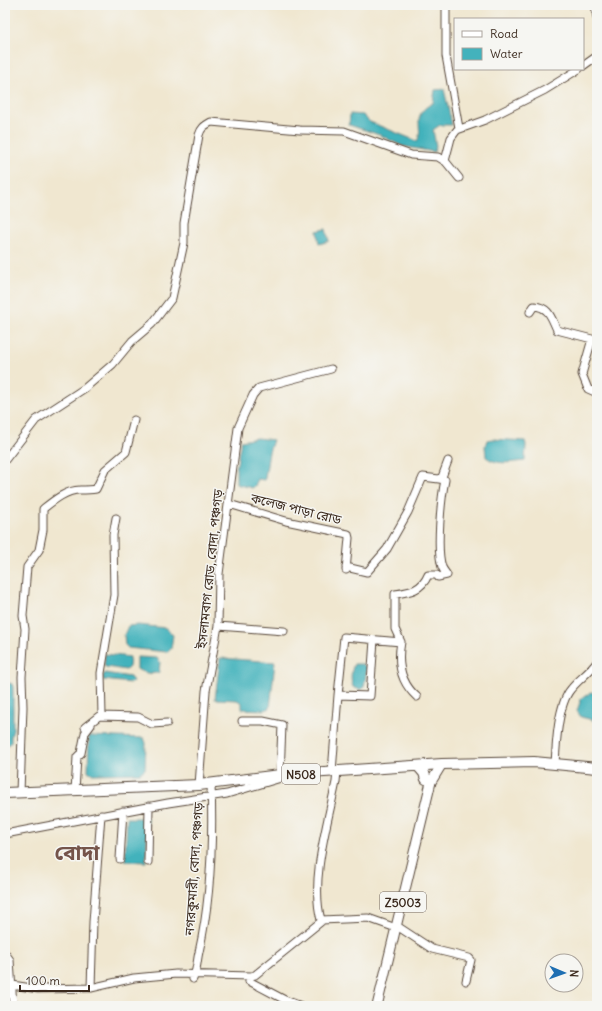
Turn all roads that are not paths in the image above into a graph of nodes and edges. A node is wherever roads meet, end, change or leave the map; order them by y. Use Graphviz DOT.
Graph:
graph roads {
  1 [pos="446,5"];
  2 [pos="595,5"];
  3 [pos="597,18"];
  4 [pos="597,56"];
  5 [pos="584,65"];
  6 [pos="577,70"];
  7 [pos="459,128"];
  8 [pos="445,161"];
  9 [pos="459,178"];
  10 [pos="530,312"];
  11 [pos="331,369"];
  12 [pos="597,393"];
  13 [pos="134,420"];
  14 [pos="8,452"];
  15 [pos="5,460"];
  16 [pos="448,461"];
  17 [pos="442,480"];
  18 [pos="229,504"];
  19 [pos="116,518"];
  20 [pos="218,626"];
  21 [pos="284,631"];
  22 [pos="374,640"];
  23 [pos="401,642"];
  24 [pos="597,662"];
  25 [pos="338,694"];
  26 [pos="417,697"];
  27 [pos="102,716"];
  28 [pos="94,720"];
  29 [pos="242,721"];
  30 [pos="168,723"];
  31 [pos="85,727"];
  32 [pos="442,764"];
  33 [pos="430,765"];
  34 [pos="555,765"];
  35 [pos="418,766"];
  36 [pos="597,768"];
  37 [pos="334,772"];
  38 [pos="291,774"];
  39 [pos="280,775"];
  40 [pos="426,779"];
  41 [pos="211,784"];
  42 [pos="199,785"];
  43 [pos="75,791"];
  44 [pos="5,792"];
  45 [pos="20,793"];
  46 [pos="212,796"];
  47 [pos="428,798"];
  48 [pos="149,806"];
  49 [pos="123,811"];
  50 [pos="101,815"];
  51 [pos="5,834"];
  52 [pos="120,859"];
  53 [pos="148,862"];
  54 [pos="323,920"];
  55 [pos="397,927"];
  56 [pos="5,953"];
  57 [pos="194,976"];
  58 [pos="251,976"];
  59 [pos="466,981"];
  60 [pos="12,985"];
  61 [pos="91,988"];
  62 [pos="13,1006"];
  63 [pos="301,1006"];
  64 [pos="377,1006"];
  1 -- 7 [label="street"];
  2 -- 3 [label="street"];
  4 -- 5 [label="street"];
  6 -- 7 [label="street"];
  7 -- 8 [label="street"];
  8 -- 9 [label="street"];
  8 -- 14 [label="street"];
  10 -- 12 [label="street"];
  11 -- 18 [label="street, ইসলামবাগ রোড, বোদা, পঞ্চগড়"];
  13 -- 45 [label="street"];
  14 -- 15 [label="street"];
  16 -- 17 [label="street"];
  17 -- 18 [label="street, কলেজ পাড়া রোড"];
  17 -- 23 [label="street"];
  18 -- 20 [label="street, ইসলামবাগ রোড, বোদা, পঞ্চগড়"];
  19 -- 27 [label="street"];
  20 -- 21 [label="street"];
  20 -- 42 [label="street, ইসলামবাগ রোড, বোদা, পঞ্চগড়"];
  22 -- 25 [label="street"];
  23 -- 25 [label="street"];
  23 -- 26 [label="street"];
  24 -- 34 [label="street"];
  25 -- 37 [label="street"];
  27 -- 28 [label="street"];
  27 -- 30 [label="street"];
  28 -- 31 [label="street"];
  28 -- 43 [label="street"];
  29 -- 39 [label="street"];
  32 -- 33 [label="highway, N508"];
  32 -- 34 [label="highway, N508"];
  32 -- 47 [label="main road, Z5003"];
  33 -- 35 [label="highway, N508"];
  33 -- 40 [label="main road, Z5003"];
  34 -- 36 [label="highway, N508"];
  35 -- 37 [label="highway, N508"];
  35 -- 40 [label="highway"];
  37 -- 38 [label="highway, N508"];
  37 -- 54 [label="street"];
  38 -- 39 [label="highway, N508"];
  38 -- 46 [label="street"];
  39 -- 41 [label="highway, N508"];
  40 -- 47 [label="main road, Z5003"];
  41 -- 42 [label="highway, N508"];
  41 -- 46 [label="street, নগরকুমারী, বোদা, পঞ্চগড়"];
  42 -- 43 [label="highway, N508"];
  43 -- 45 [label="highway, N508"];
  44 -- 45 [label="highway, N508"];
  46 -- 48 [label="street"];
  46 -- 57 [label="street, নগরকুমারী, বোদা, পঞ্চগড়"];
  47 -- 55 [label="main road, Z5003"];
  48 -- 49 [label="street"];
  48 -- 53 [label="street"];
  49 -- 50 [label="street"];
  49 -- 52 [label="street"];
  50 -- 51 [label="street"];
  50 -- 61 [label="street"];
  54 -- 55 [label="street"];
  54 -- 58 [label="street"];
  55 -- 59 [label="street"];
  55 -- 64 [label="main road, Z5003"];
  56 -- 60 [label="street"];
  57 -- 58 [label="street"];
  57 -- 61 [label="street"];
  58 -- 63 [label="street"];
  60 -- 61 [label="street"];
  60 -- 62 [label="street"];
}
